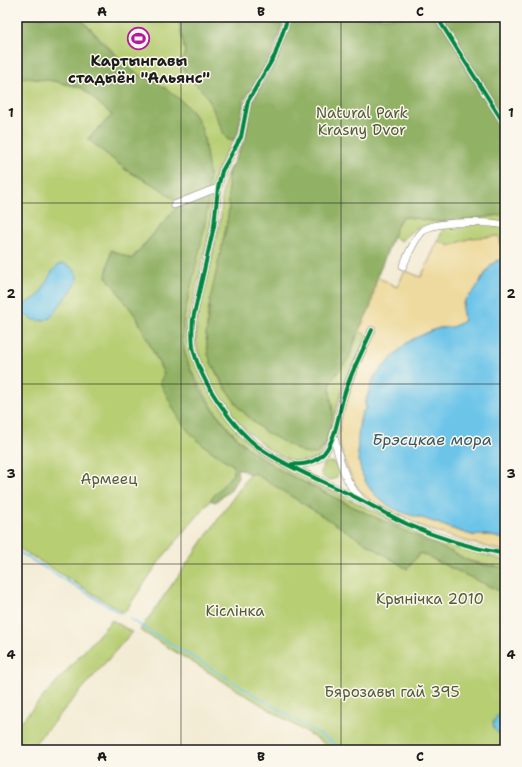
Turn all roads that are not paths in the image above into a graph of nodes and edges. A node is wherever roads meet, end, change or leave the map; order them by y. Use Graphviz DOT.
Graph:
graph roads {
  1 [pos="288,17"];
  2 [pos="437,17"];
  3 [pos="505,125"];
  4 [pos="218,188"];
  5 [pos="174,205"];
  6 [pos="505,225"];
  7 [pos="403,266"];
  8 [pos="372,330"];
  9 [pos="334,436"];
  10 [pos="288,464"];
  11 [pos="364,501"];
  12 [pos="505,554"];
  1 -- 4 [label="street"];
  2 -- 3 [label="street"];
  4 -- 5 [label="street"];
  4 -- 10 [label="street"];
  6 -- 7 [label="street"];
  8 -- 9 [label="street"];
  9 -- 10 [label="street"];
  9 -- 11 [label="street"];
  10 -- 11 [label="street"];
  11 -- 12 [label="street"];
}
